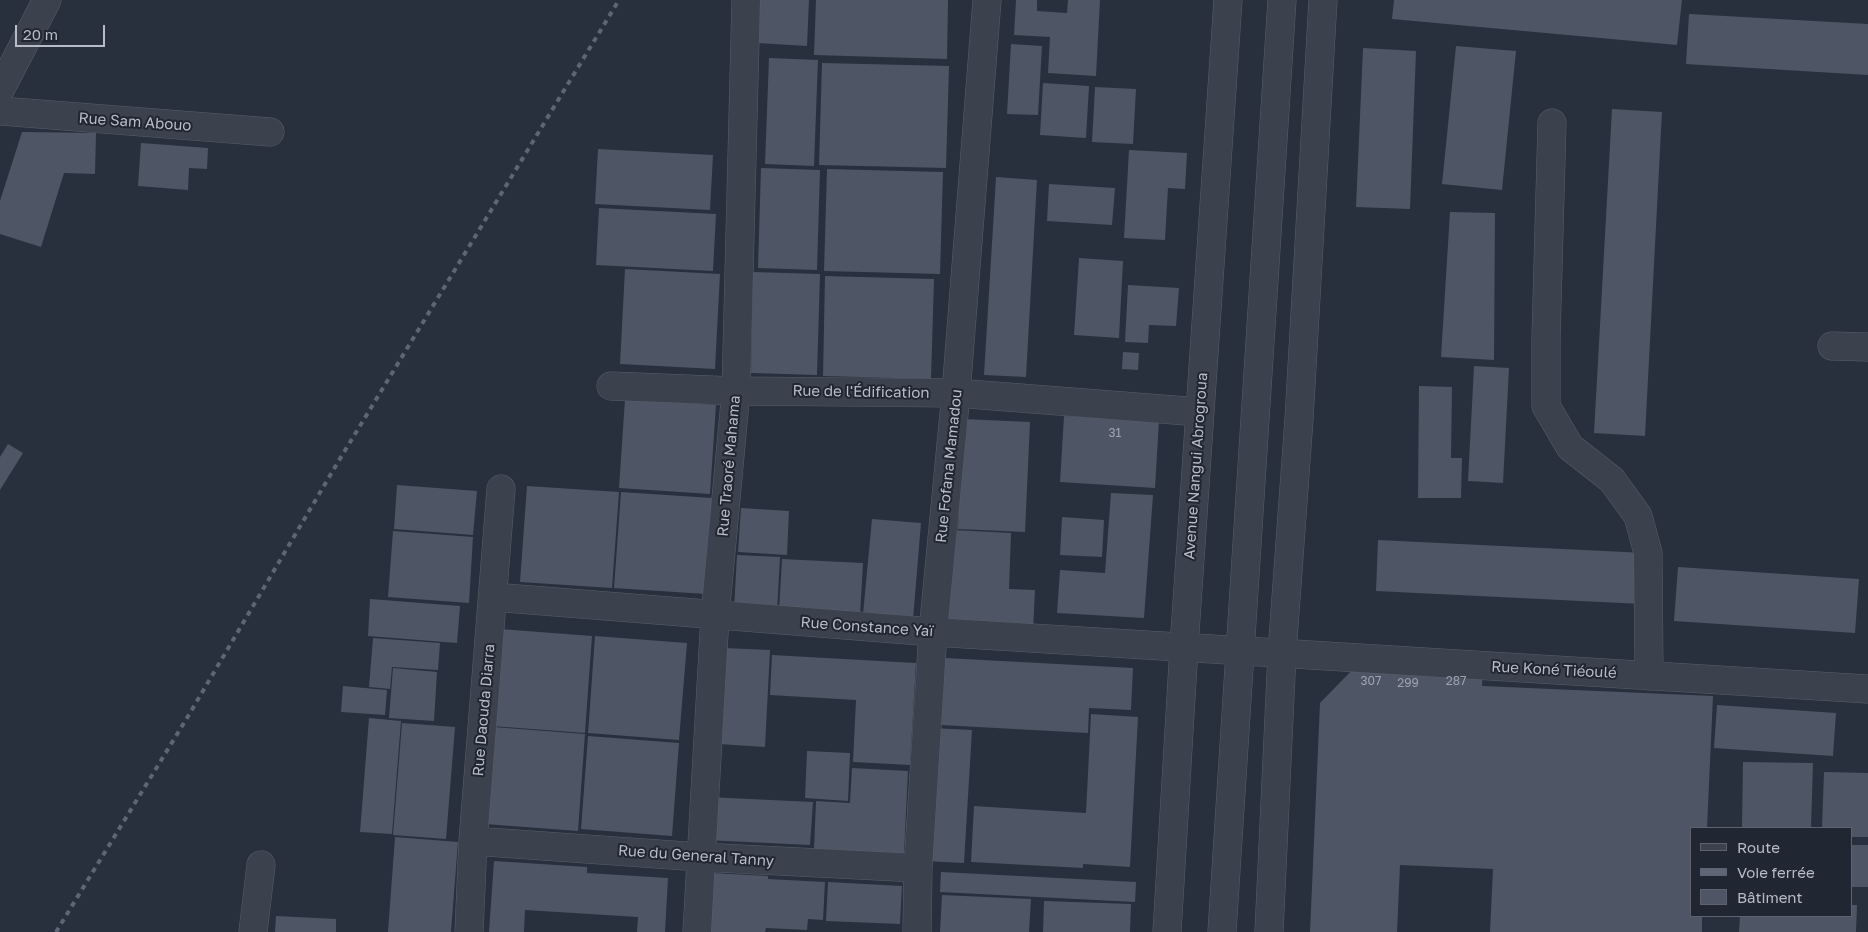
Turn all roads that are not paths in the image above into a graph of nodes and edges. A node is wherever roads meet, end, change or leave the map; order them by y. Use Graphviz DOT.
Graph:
graph roads {
  1 [pos="47,0"];
  2 [pos="746,0"];
  3 [pos="987,0"];
  4 [pos="1228,0"];
  5 [pos="1282,0"];
  6 [pos="1323,0"];
  7 [pos="0,90"];
  8 [pos="0,111"];
  9 [pos="1552,122"];
  10 [pos="270,132"];
  11 [pos="1832,346"];
  12 [pos="1868,347"];
  13 [pos="611,386"];
  14 [pos="736,391"];
  15 [pos="956,393"];
  16 [pos="1200,412"];
  17 [pos="501,489"];
  18 [pos="493,597"];
  19 [pos="715,616"];
  20 [pos="933,632"];
  21 [pos="1184,648"];
  22 [pos="1240,651"];
  23 [pos="1282,654"];
  24 [pos="1649,676"];
  25 [pos="1868,689"];
  26 [pos="473,840"];
  27 [pos="700,857"];
  28 [pos="261,865"];
  29 [pos="918,868"];
  30 [pos="253,932"];
  31 [pos="469,932"];
  32 [pos="696,932"];
  33 [pos="917,932"];
  34 [pos="1166,932"];
  35 [pos="1222,932"];
  36 [pos="1269,932"];
  1 -- 7 [label="street"];
  2 -- 14 [label="street, Rue Traoré Mahama"];
  3 -- 15 [label="street, Rue Fofana Mamadou"];
  4 -- 16 [label="street, Avenue Nangui Abrogroua"];
  5 -- 22 [label="street"];
  6 -- 23 [label="street"];
  8 -- 10 [label="street, Rue Sam Abouo"];
  9 -- 24 [label="street"];
  11 -- 12 [label="street"];
  13 -- 14 [label="street, Rue de l'Édification"];
  14 -- 15 [label="street, Rue de l'Édification"];
  14 -- 19 [label="street, Rue Traoré Mahama"];
  15 -- 16 [label="street, Rue de l'Édification"];
  15 -- 20 [label="street, Rue Fofana Mamadou"];
  16 -- 21 [label="street, Avenue Nangui Abrogroua"];
  17 -- 18 [label="street, Rue Daouda Diarra"];
  18 -- 19 [label="street, Rue Constance Yaï"];
  18 -- 26 [label="street, Rue Daouda Diarra"];
  19 -- 20 [label="street, Rue Constance Yaï"];
  19 -- 27 [label="street, Rue Traoré Mahama"];
  20 -- 21 [label="street, Rue Constance Yaï"];
  20 -- 29 [label="street, Rue Fofana Mamadou"];
  21 -- 22 [label="street, Rue Constance Yaï"];
  21 -- 34 [label="street, Avenue Nangui Abrogroua"];
  22 -- 23 [label="street, Rue Koné Tiéoulé"];
  22 -- 35 [label="street"];
  23 -- 24 [label="street, Rue Koné Tiéoulé"];
  23 -- 36 [label="street"];
  24 -- 25 [label="street, Rue Koné Tiéoulé"];
  26 -- 27 [label="street, Rue du General Tanny"];
  26 -- 31 [label="street, Rue Daouda Diarra"];
  27 -- 29 [label="street, Rue du General Tanny"];
  27 -- 32 [label="street, Rue Traoré Mahama"];
  28 -- 30 [label="street"];
  29 -- 33 [label="street, Rue Fofana Mamadou"];
}
